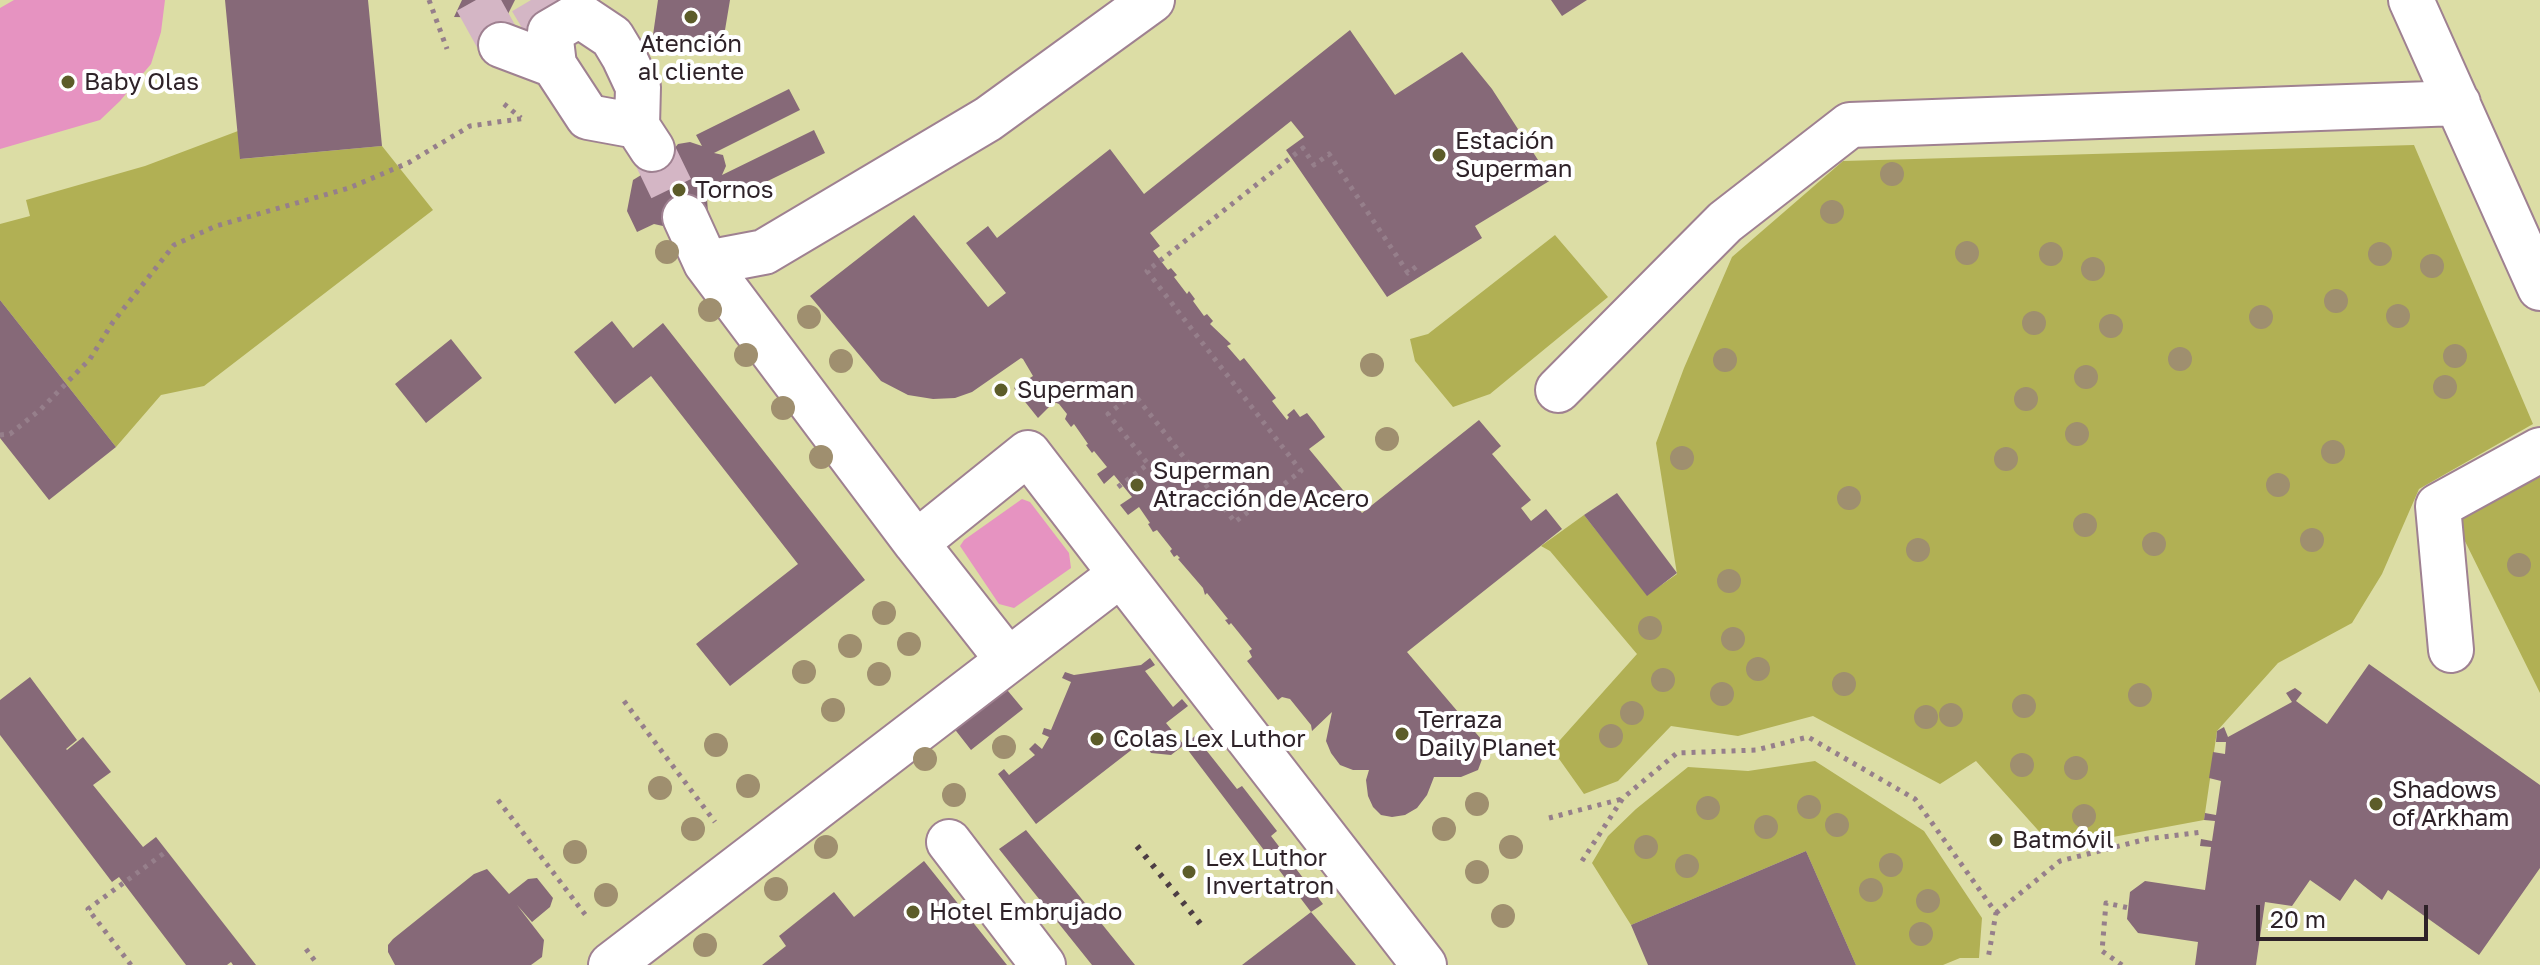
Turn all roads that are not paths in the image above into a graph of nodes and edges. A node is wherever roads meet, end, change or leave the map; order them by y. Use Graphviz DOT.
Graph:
graph roads {
  1 [pos="1152,0"];
  2 [pos="2411,0"];
  3 [pos="613,18"];
  4 [pos="501,45"];
  5 [pos="554,65"];
  6 [pos="2458,103"];
  7 [pos="685,217"];
  8 [pos="706,263"];
  9 [pos="2540,288"];
  10 [pos="1558,390"];
  11 [pos="2540,450"];
  12 [pos="916,543"];
  13 [pos="1121,574"];
  14 [pos="2451,650"];
  15 [pos="1008,660"];
  16 [pos="949,842"];
  17 [pos="615,962"];
  18 [pos="1043,965"];
  19 [pos="1424,965"];
  1 -- 8 [label="street"];
  2 -- 6 [label="street"];
  3 -- 5 [label="street"];
  3 -- 5 [label="street"];
  4 -- 5 [label="street"];
  6 -- 9 [label="street"];
  6 -- 10 [label="street"];
  7 -- 8 [label="street"];
  8 -- 12 [label="street"];
  11 -- 14 [label="street"];
  12 -- 13 [label="street"];
  12 -- 15 [label="street"];
  13 -- 15 [label="street"];
  13 -- 19 [label="street"];
  15 -- 17 [label="street"];
  16 -- 18 [label="street"];
}
